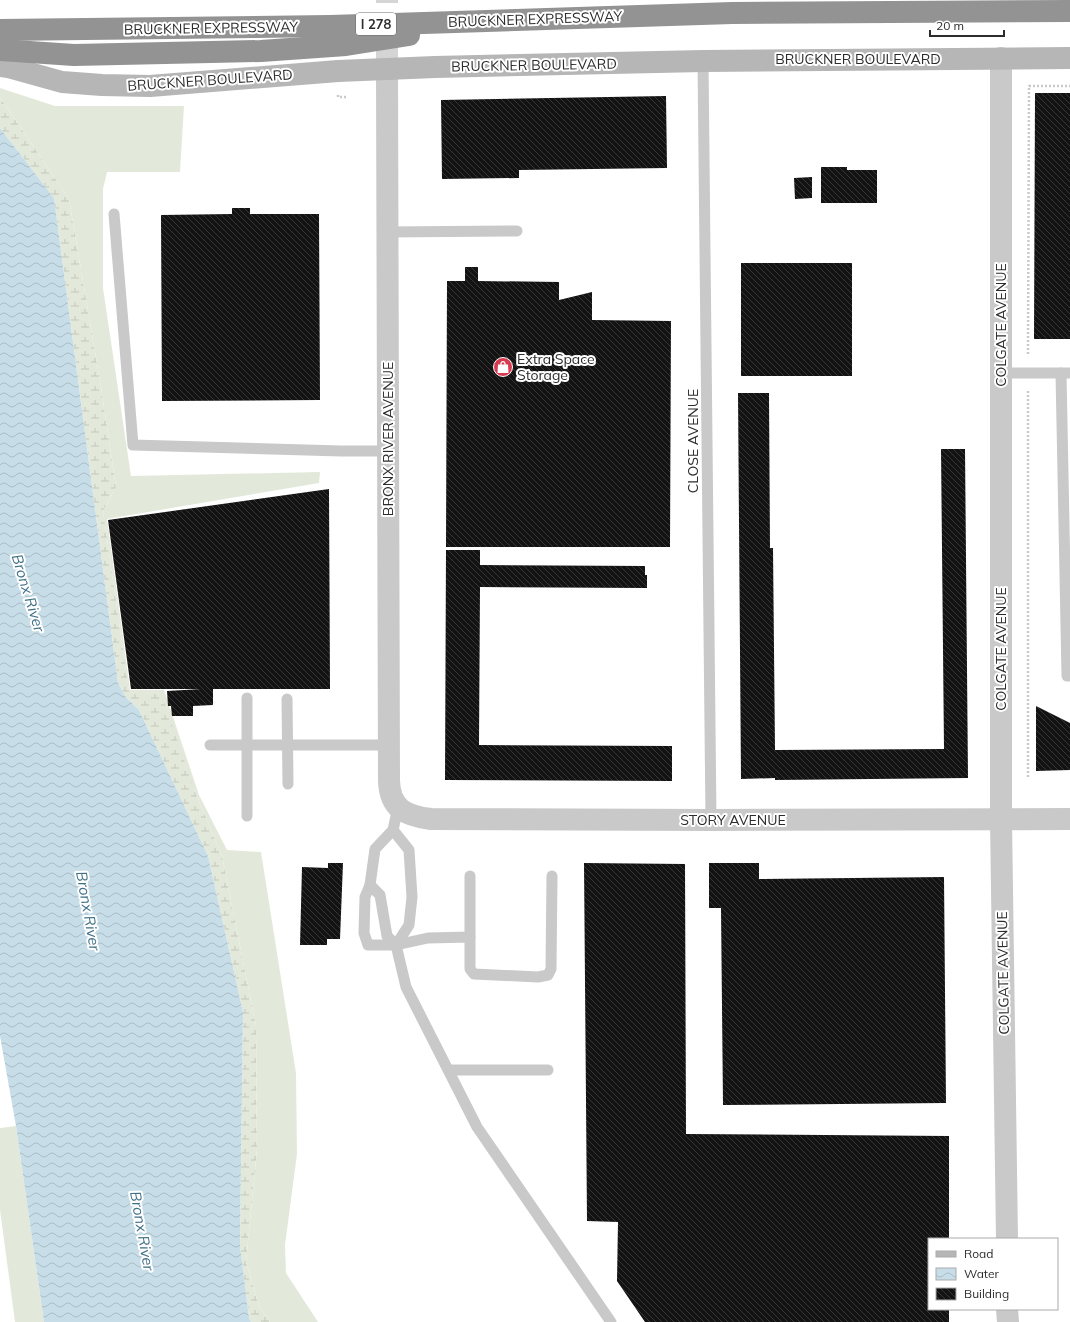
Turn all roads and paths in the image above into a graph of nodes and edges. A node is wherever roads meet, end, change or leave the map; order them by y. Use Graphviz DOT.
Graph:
graph roads {
  1 [pos="1070,11"];
  2 [pos="503,20"];
  3 [pos="0,30"];
  4 [pos="0,50"];
  5 [pos="1001,58"];
  6 [pos="1070,58"];
  7 [pos="703,61"];
  8 [pos="0,66"];
  9 [pos="387,69"];
  10 [pos="1070,86"];
  11 [pos="338,97"];
  12 [pos="347,97"];
  13 [pos="114,214"];
  14 [pos="517,231"];
  15 [pos="386,232"];
  16 [pos="1000,373"];
  17 [pos="1028,373"];
  18 [pos="1066,373"];
  19 [pos="388,451"];
  20 [pos="1070,676"];
  21 [pos="247,698"];
  22 [pos="287,699"];
  23 [pos="210,745"];
  24 [pos="247,745"];
  25 [pos="288,745"];
  26 [pos="389,745"];
  27 [pos="1028,779"];
  28 [pos="288,784"];
  29 [pos="398,807"];
  30 [pos="247,816"];
  31 [pos="1001,819"];
  32 [pos="1070,819"];
  33 [pos="711,820"];
  34 [pos="393,830"];
  35 [pos="470,876"];
  36 [pos="552,876"];
  37 [pos="370,885"];
  38 [pos="470,937"];
  39 [pos="396,945"];
  40 [pos="449,1070"];
  41 [pos="548,1070"];
  42 [pos="1006,1238"];
  43 [pos="1008,1310"];
  44 [pos="611,1322"];
  45 [pos="1008,1322"];
  1 -- 2 [label="highway, BRUCKNER EXPRESSWAY / I 278"];
  2 -- 3 [label="highway, BRUCKNER EXPRESSWAY / I 278"];
  2 -- 4 [label="highway"];
  5 -- 6 [label="main road, BRUCKNER BOULEVARD"];
  5 -- 7 [label="main road, BRUCKNER BOULEVARD"];
  5 -- 16 [label="street, COLGATE AVENUE"];
  7 -- 9 [label="main road, BRUCKNER BOULEVARD"];
  7 -- 33 [label="lane, CLOSE AVENUE"];
  8 -- 9 [label="main road, BRUCKNER BOULEVARD"];
  9 -- 15 [label="street, BRONX RIVER AVENUE"];
  10 -- 17 [label="path"];
  11 -- 12 [label="path"];
  13 -- 19 [label="lane"];
  14 -- 15 [label="lane"];
  15 -- 19 [label="street, BRONX RIVER AVENUE"];
  16 -- 17 [label="lane"];
  16 -- 31 [label="street, COLGATE AVENUE"];
  17 -- 18 [label="lane"];
  17 -- 27 [label="path"];
  18 -- 20 [label="lane"];
  19 -- 26 [label="street, BRONX RIVER AVENUE"];
  21 -- 24 [label="lane"];
  22 -- 25 [label="lane"];
  23 -- 24 [label="lane"];
  24 -- 25 [label="lane"];
  24 -- 30 [label="lane"];
  25 -- 26 [label="lane"];
  25 -- 28 [label="lane"];
  26 -- 29 [label="street, BRONX RIVER AVENUE"];
  29 -- 33 [label="street, STORY AVENUE"];
  29 -- 34 [label="lane"];
  31 -- 32 [label="street, STORY AVENUE"];
  31 -- 33 [label="street, STORY AVENUE"];
  31 -- 42 [label="street, COLGATE AVENUE"];
  34 -- 37 [label="lane"];
  34 -- 39 [label="lane"];
  35 -- 38 [label="lane"];
  36 -- 38 [label="lane"];
  37 -- 39 [label="lane"];
  37 -- 39 [label="lane"];
  38 -- 39 [label="lane"];
  39 -- 40 [label="lane"];
  40 -- 41 [label="lane"];
  40 -- 44 [label="lane"];
  43 -- 45 [label="street"];
}
